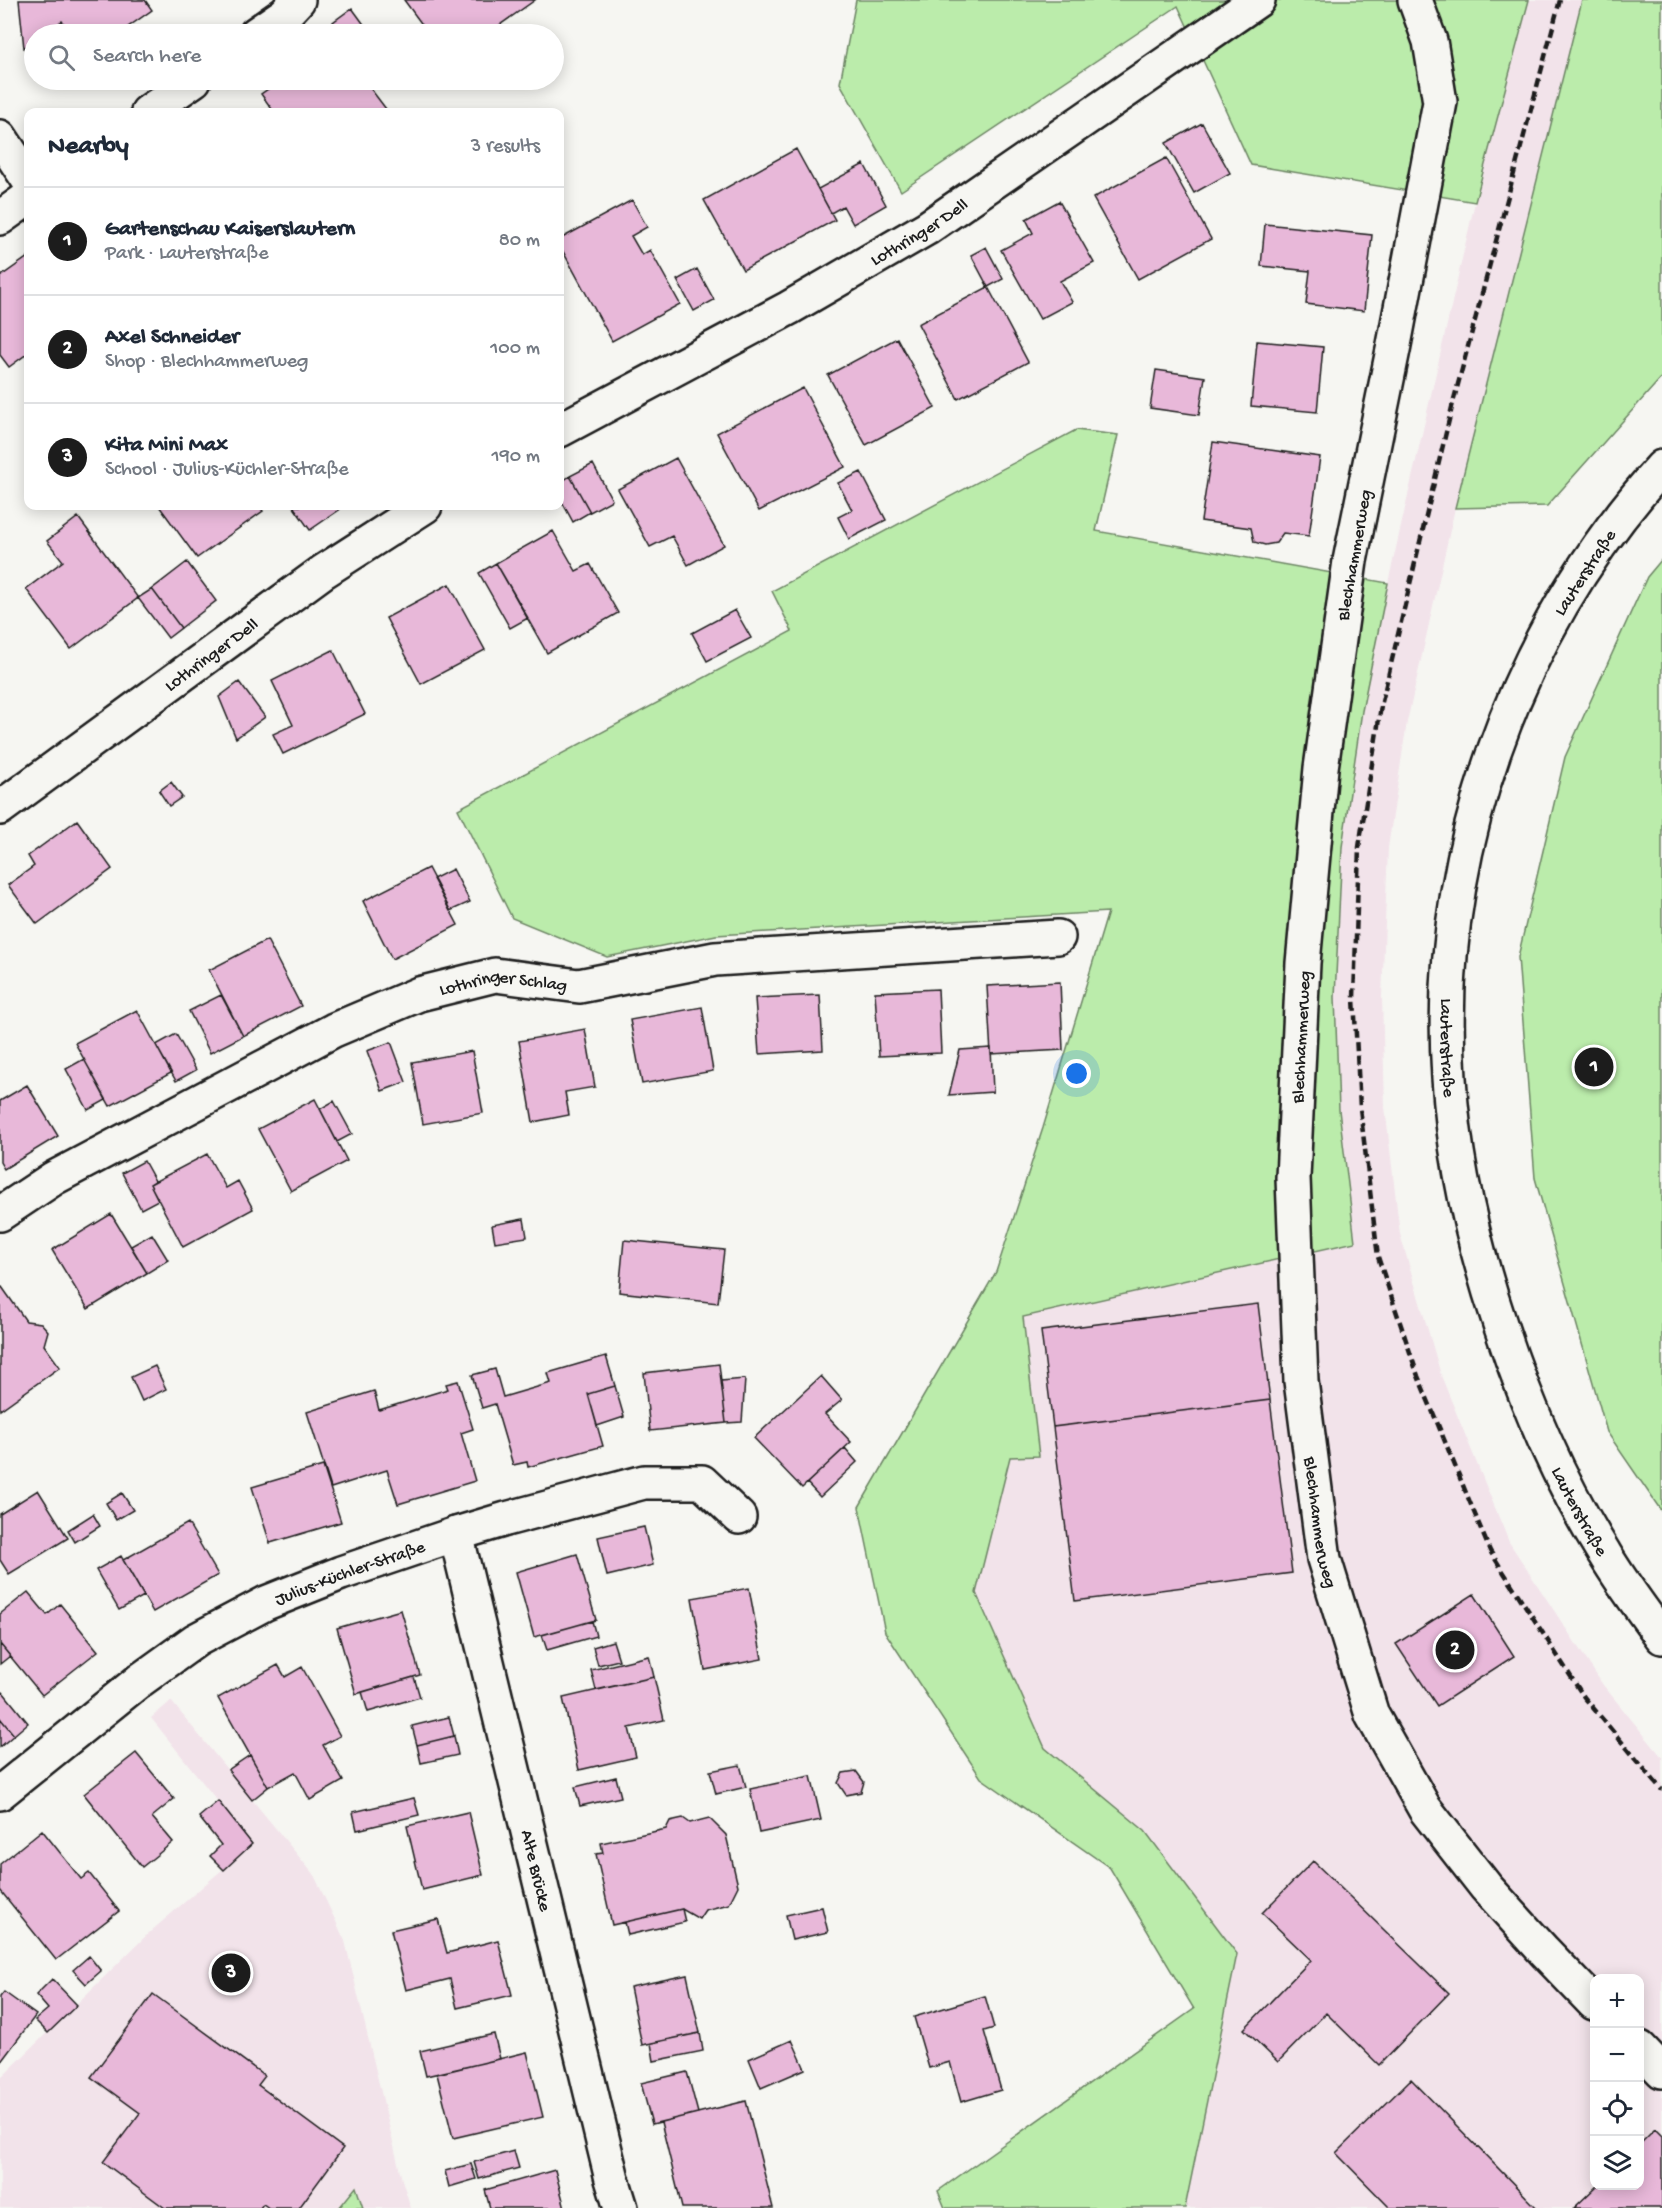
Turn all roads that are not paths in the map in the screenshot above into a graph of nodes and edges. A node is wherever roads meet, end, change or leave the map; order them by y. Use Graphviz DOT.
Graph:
graph roads {
  1 [pos="298,0"];
  2 [pos="1258,0"];
  3 [pos="1415,0"];
  4 [pos="270,24"];
  5 [pos="180,90"];
  6 [pos="154,108"];
  7 [pos="0,137"];
  8 [pos="24,173"];
  9 [pos="24,201"];
  10 [pos="0,219"];
  11 [pos="564,428"];
  12 [pos="1662,467"];
  13 [pos="419,510"];
  14 [pos="0,807"];
  15 [pos="1058,937"];
  16 [pos="0,1214"];
  17 [pos="739,1517"];
  18 [pos="456,1534"];
  19 [pos="1662,1637"];
  20 [pos="0,1792"];
  21 [pos="1590,1999"];
  22 [pos="1644,2052"];
  23 [pos="1662,2071"];
  24 [pos="621,2208"];
  1 -- 4 [label="street"];
  2 -- 11 [label="street, Lothringer Dell"];
  3 -- 21 [label="street, Blechhammerweg"];
  5 -- 6 [label="street"];
  7 -- 8 [label="street"];
  9 -- 10 [label="street"];
  12 -- 19 [label="street, Lauterstraße"];
  13 -- 14 [label="street, Lothringer Dell"];
  15 -- 16 [label="street, Lothringer Schlag"];
  17 -- 18 [label="street, Julius-Küchler-Straße"];
  18 -- 20 [label="street, Julius-Küchler-Straße"];
  18 -- 24 [label="street, Alte Brücke"];
  22 -- 23 [label="street"];
}
